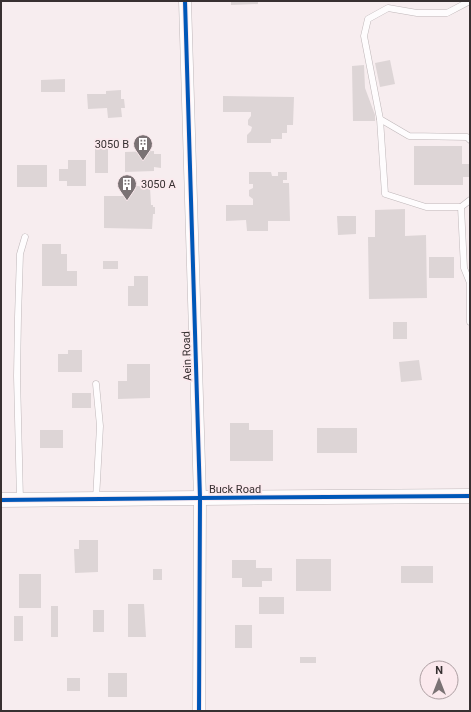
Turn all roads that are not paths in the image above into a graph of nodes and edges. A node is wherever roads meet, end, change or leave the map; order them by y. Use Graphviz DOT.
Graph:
graph roads {
  1 [pos="185,1"];
  2 [pos="470,1"];
  3 [pos="380,119"];
  4 [pos="470,140"];
  5 [pos="470,200"];
  6 [pos="460,207"];
  7 [pos="25,237"];
  8 [pos="470,322"];
  9 [pos="96,384"];
  10 [pos="470,496"];
  11 [pos="200,498"];
  12 [pos="96,499"];
  13 [pos="1,500"];
  14 [pos="20,500"];
  15 [pos="199,711"];
  1 -- 11 [label="street, Aein Road"];
  2 -- 3 [label="lane"];
  3 -- 4 [label="lane"];
  3 -- 6 [label="lane"];
  5 -- 6 [label="lane"];
  6 -- 8 [label="lane"];
  7 -- 14 [label="lane"];
  9 -- 12 [label="lane"];
  10 -- 11 [label="street, Buck Road"];
  11 -- 12 [label="street, Buck Road"];
  11 -- 15 [label="street, Aein Road"];
  12 -- 14 [label="street, Buck Road"];
  13 -- 14 [label="street, Buck Road"];
}
